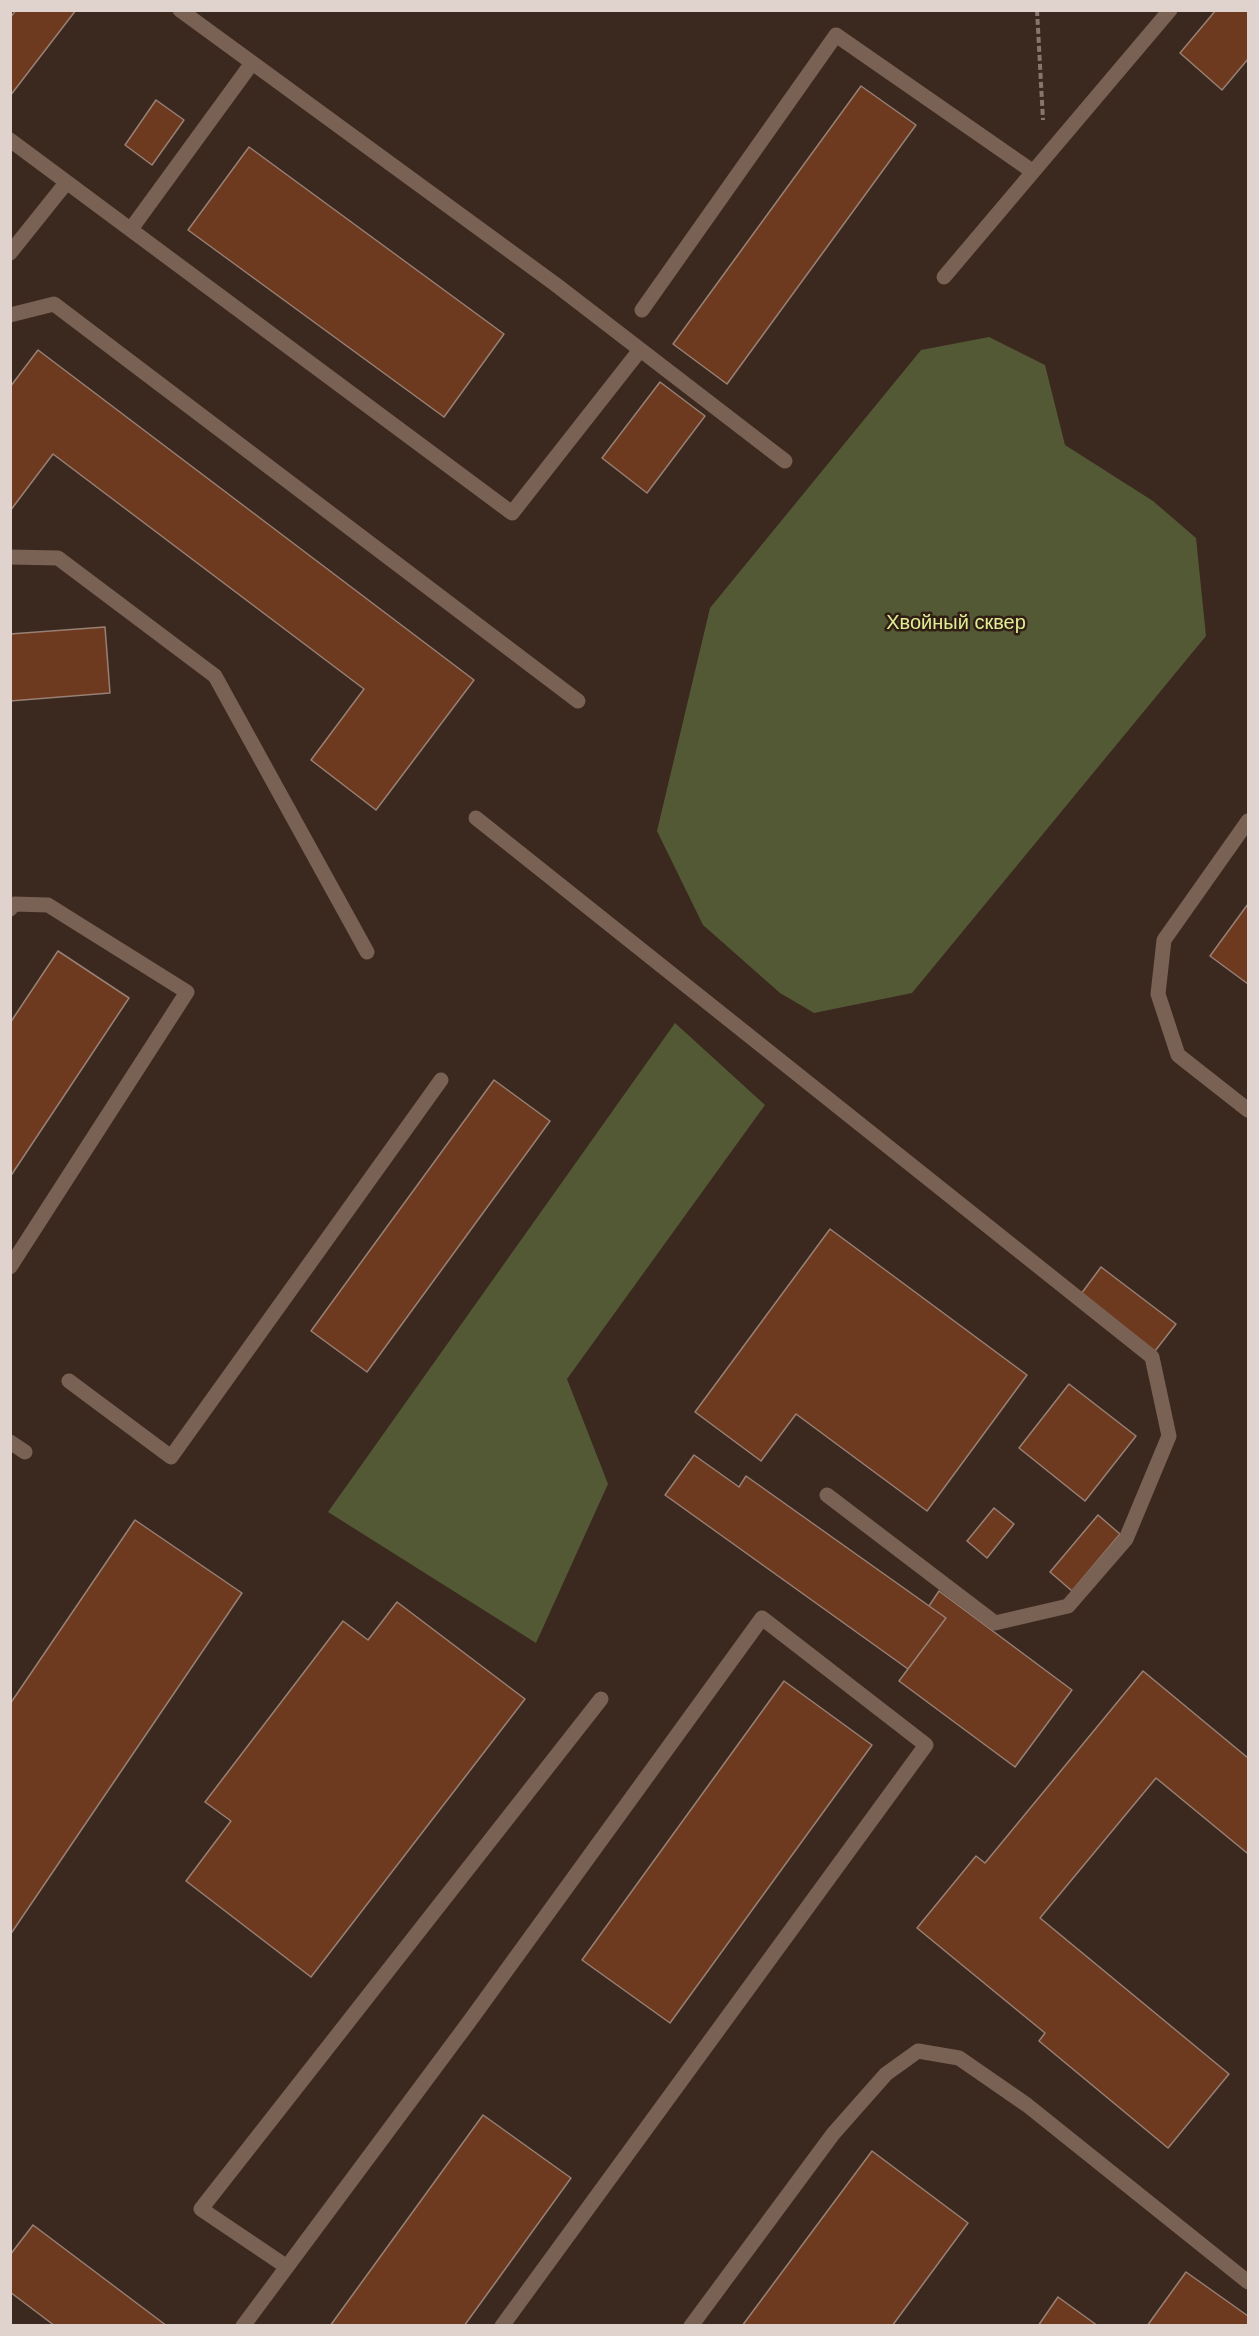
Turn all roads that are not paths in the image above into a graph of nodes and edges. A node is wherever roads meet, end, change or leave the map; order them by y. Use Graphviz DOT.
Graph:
graph roads {
  1 [pos="180,10"];
  2 [pos="1170,10"];
  3 [pos="252,63"];
  4 [pos="10,140"];
  5 [pos="1032,171"];
  6 [pos="66,183"];
  7 [pos="131,229"];
  8 [pos="10,253"];
  9 [pos="944,277"];
  10 [pos="642,310"];
  11 [pos="10,315"];
  12 [pos="640,351"];
  13 [pos="785,460"];
  14 [pos="10,557"];
  15 [pos="578,701"];
  16 [pos="476,818"];
  17 [pos="1248,821"];
  18 [pos="10,909"];
  19 [pos="367,952"];
  20 [pos="441,1080"];
  21 [pos="1248,1110"];
  22 [pos="10,1267"];
  23 [pos="69,1381"];
  24 [pos="10,1442"];
  25 [pos="25,1452"];
  26 [pos="827,1495"];
  27 [pos="601,1699"];
  28 [pos="287,2267"];
  29 [pos="1248,2282"];
  30 [pos="243,2325"];
  31 [pos="502,2325"];
  32 [pos="691,2325"];
  1 -- 3 [label="lane"];
  2 -- 5 [label="lane"];
  3 -- 7 [label="lane"];
  3 -- 12 [label="lane"];
  4 -- 6 [label="lane"];
  5 -- 9 [label="lane"];
  5 -- 10 [label="lane"];
  6 -- 7 [label="lane"];
  6 -- 8 [label="lane"];
  7 -- 12 [label="lane"];
  11 -- 15 [label="lane"];
  12 -- 13 [label="lane"];
  14 -- 19 [label="lane"];
  16 -- 26 [label="lane"];
  17 -- 21 [label="lane"];
  18 -- 22 [label="lane"];
  20 -- 23 [label="lane"];
  24 -- 25 [label="lane"];
  27 -- 28 [label="lane"];
  28 -- 30 [label="lane"];
  28 -- 31 [label="lane"];
  29 -- 32 [label="lane"];
}
